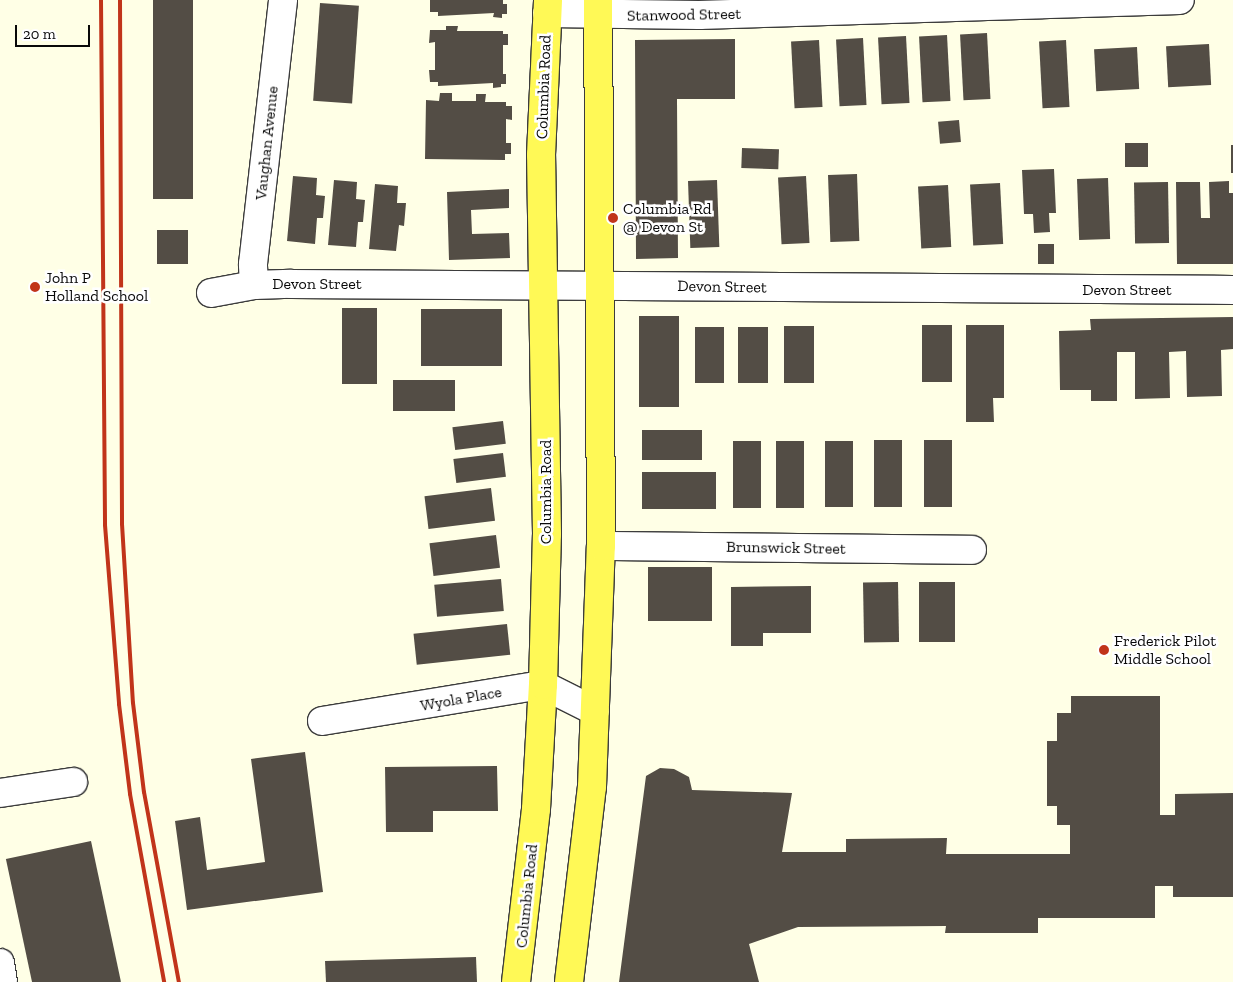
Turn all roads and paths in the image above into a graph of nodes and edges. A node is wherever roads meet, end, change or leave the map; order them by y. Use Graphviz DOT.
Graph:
graph roads {
  1 [pos="283,0"];
  2 [pos="1180,0"];
  3 [pos="547,7"];
  4 [pos="598,8"];
  5 [pos="254,285"];
  6 [pos="544,285"];
  7 [pos="600,286"];
  8 [pos="1233,290"];
  9 [pos="211,294"];
  10 [pos="600,546"];
  11 [pos="972,550"];
  12 [pos="543,685"];
  13 [pos="595,710"];
  14 [pos="322,721"];
  15 [pos="73,782"];
  16 [pos="0,793"];
  17 [pos="0,963"];
  18 [pos="4,982"];
  19 [pos="516,982"];
  20 [pos="569,982"];
  1 -- 5 [label="street, Vaughan Avenue"];
  2 -- 4 [label="street, Stanwood Street"];
  3 -- 4 [label="street, Stanwood Street"];
  3 -- 6 [label="main road, Columbia Road"];
  4 -- 7 [label="main road"];
  5 -- 6 [label="street, Devon Street"];
  5 -- 9 [label="street, Devon Street"];
  6 -- 7 [label="street, Devon Street"];
  6 -- 12 [label="main road, Columbia Road"];
  7 -- 8 [label="street, Devon Street"];
  7 -- 10 [label="main road"];
  10 -- 11 [label="street, Brunswick Street"];
  10 -- 13 [label="main road"];
  12 -- 13 [label="street"];
  12 -- 14 [label="street, Wyola Place"];
  12 -- 19 [label="main road, Columbia Road"];
  13 -- 20 [label="main road"];
  15 -- 16 [label="street"];
  17 -- 18 [label="street"];
}
